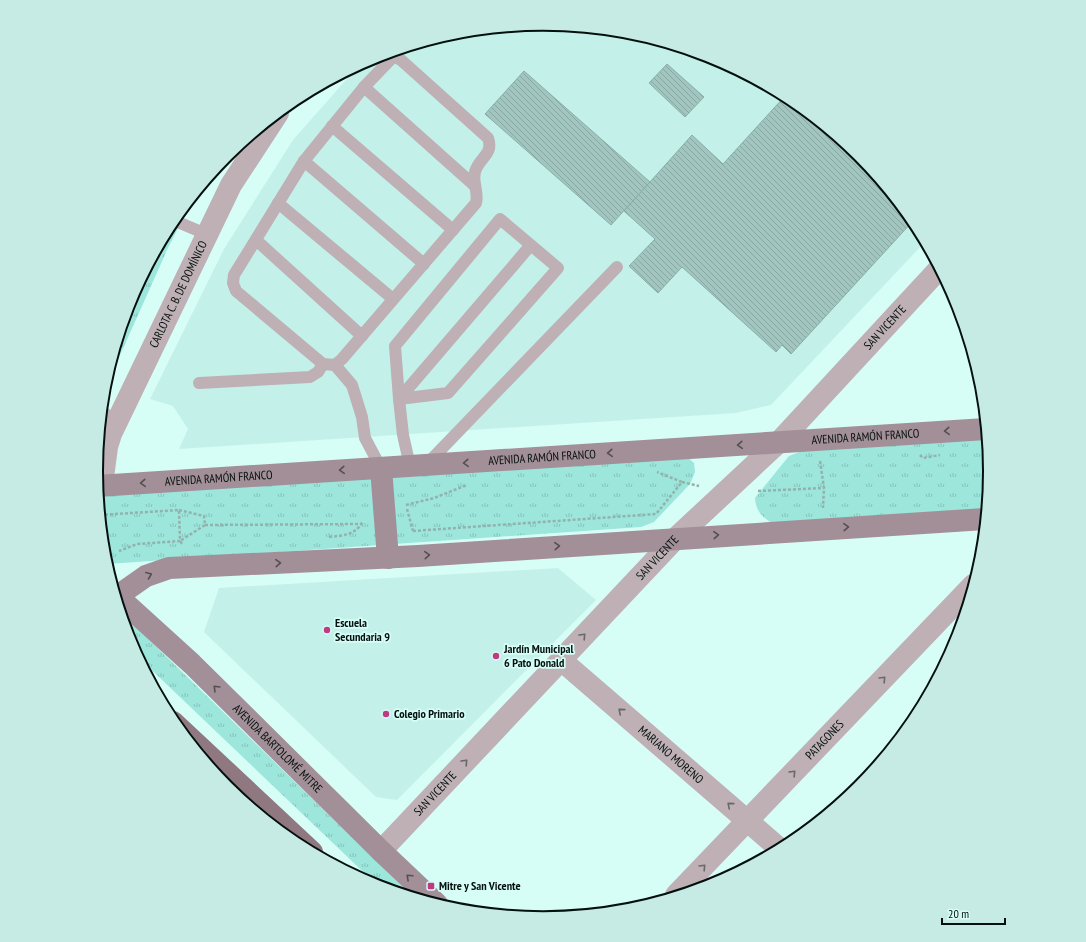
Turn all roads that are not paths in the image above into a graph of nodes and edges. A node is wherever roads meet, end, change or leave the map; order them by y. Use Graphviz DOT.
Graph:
graph roads {
  1 [pos="364,87"];
  2 [pos="332,126"];
  3 [pos="269,127"];
  4 [pos="304,161"];
  5 [pos="475,186"];
  6 [pos="278,203"];
  7 [pos="180,223"];
  8 [pos="453,230"];
  9 [pos="206,234"];
  10 [pos="256,240"];
  11 [pos="530,246"];
  12 [pos="424,264"];
  13 [pos="617,267"];
  14 [pos="936,272"];
  15 [pos="393,299"];
  16 [pos="362,336"];
  17 [pos="329,365"];
  18 [pos="199,383"];
  19 [pos="399,399"];
  20 [pos="109,417"];
  21 [pos="981,429"];
  22 [pos="779,442"];
  23 [pos="418,466"];
  24 [pos="381,468"];
  25 [pos="103,469"];
  26 [pos="104,486"];
  27 [pos="980,519"];
  28 [pos="677,538"];
  29 [pos="388,558"];
  30 [pos="966,593"];
  31 [pos="121,594"];
  32 [pos="123,601"];
  33 [pos="561,660"];
  34 [pos="203,750"];
  35 [pos="748,821"];
  36 [pos="286,828"];
  37 [pos="775,844"];
  38 [pos="381,851"];
  39 [pos="682,888"];
  40 [pos="428,896"];
  1 -- 2 [label="lane"];
  1 -- 5 [label="lane"];
  1 -- 5 [label="lane"];
  2 -- 4 [label="lane"];
  2 -- 8 [label="lane"];
  3 -- 9 [label="street, CARLOTA C. B. DE DOMÍNICO"];
  4 -- 6 [label="lane"];
  4 -- 12 [label="lane"];
  5 -- 8 [label="lane"];
  6 -- 10 [label="lane"];
  6 -- 15 [label="lane"];
  7 -- 9 [label="lane"];
  8 -- 12 [label="lane"];
  9 -- 20 [label="street, CARLOTA C. B. DE DOMÍNICO"];
  10 -- 16 [label="lane"];
  10 -- 17 [label="lane"];
  11 -- 19 [label="lane"];
  11 -- 19 [label="lane"];
  11 -- 19 [label="lane"];
  12 -- 15 [label="lane"];
  13 -- 23 [label="lane"];
  14 -- 22 [label="street, SAN VICENTE"];
  15 -- 16 [label="lane"];
  16 -- 17 [label="lane"];
  17 -- 18 [label="lane"];
  17 -- 24 [label="lane"];
  19 -- 23 [label="lane"];
  20 -- 25 [label="street, CARLOTA C. B. DE DOMÍNICO"];
  21 -- 22 [label="main road, AVENIDA RAMÓN FRANCO, one-way"];
  22 -- 23 [label="main road, AVENIDA RAMÓN FRANCO, one-way"];
  22 -- 28 [label="street, SAN VICENTE"];
  23 -- 24 [label="main road, AVENIDA RAMÓN FRANCO"];
  24 -- 26 [label="main road, AVENIDA RAMÓN FRANCO, one-way"];
  24 -- 29 [label="main road"];
  28 -- 27 [label="main road, one-way"];
  29 -- 28 [label="main road, one-way"];
  33 -- 28 [label="street, SAN VICENTE, one-way"];
  31 -- 29 [label="main road, one-way"];
  35 -- 30 [label="street, PATAGONES, one-way"];
  38 -- 32 [label="main road, AVENIDA BARTOLOMÉ MITRE, one-way"];
  35 -- 33 [label="street, MARIANO MORENO, one-way"];
  38 -- 33 [label="street, SAN VICENTE, one-way"];
  34 -- 36 [label="main road"];
  35 -- 37 [label="street, MARIANO MORENO"];
  39 -- 35 [label="street, PATAGONES, one-way"];
  40 -- 38 [label="main road, AVENIDA BARTOLOMÉ MITRE, one-way"];
}
